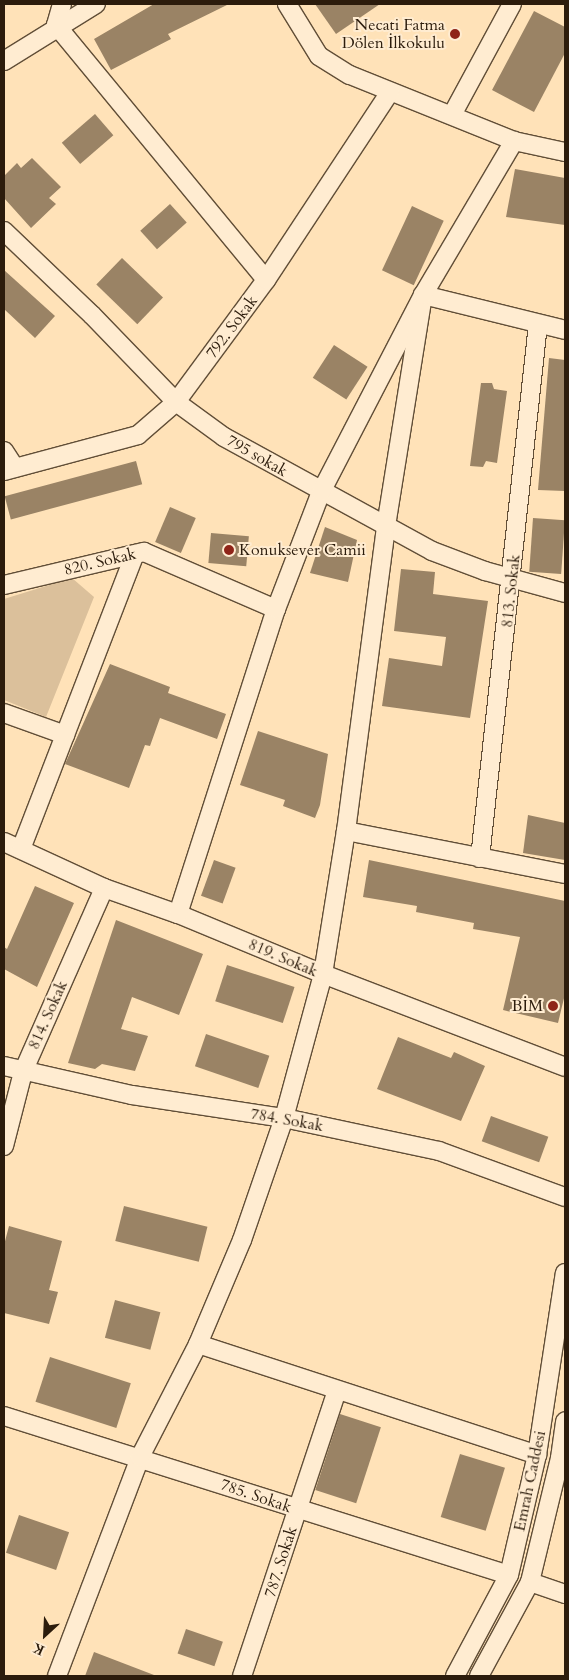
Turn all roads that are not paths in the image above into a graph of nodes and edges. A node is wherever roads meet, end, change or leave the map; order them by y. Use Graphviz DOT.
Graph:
graph roads {
  1 [pos="62,4"];
  2 [pos="96,4"];
  3 [pos="287,4"];
  4 [pos="512,4"];
  5 [pos="56,26"];
  6 [pos="4,61"];
  7 [pos="390,92"];
  8 [pos="452,115"];
  9 [pos="514,141"];
  10 [pos="565,152"];
  11 [pos="4,232"];
  12 [pos="266,280"];
  13 [pos="424,295"];
  14 [pos="538,324"];
  15 [pos="565,330"];
  16 [pos="176,402"];
  17 [pos="4,451"];
  18 [pos="10,470"];
  19 [pos="321,492"];
  20 [pos="386,526"];
  21 [pos="135,554"];
  22 [pos="512,578"];
  23 [pos="4,586"];
  24 [pos="565,593"];
  25 [pos="276,609"];
  26 [pos="4,712"];
  27 [pos="65,735"];
  28 [pos="346,831"];
  29 [pos="4,842"];
  30 [pos="21,849"];
  31 [pos="480,858"];
  32 [pos="565,874"];
  33 [pos="104,888"];
  34 [pos="178,914"];
  35 [pos="323,974"];
  36 [pos="4,1066"];
  37 [pos="565,1067"];
  38 [pos="23,1072"];
  39 [pos="284,1118"];
  40 [pos="4,1146"];
  41 [pos="565,1197"];
  42 [pos="565,1273"];
  43 [pos="198,1344"];
  44 [pos="337,1390"];
  45 [pos="4,1416"];
  46 [pos="565,1421"];
  47 [pos="537,1455"];
  48 [pos="140,1457"];
  49 [pos="298,1510"];
  50 [pos="509,1576"];
  51 [pos="530,1582"];
  52 [pos="565,1594"];
  53 [pos="57,1676"];
  54 [pos="242,1676"];
  55 [pos="455,1676"];
  56 [pos="479,1676"];
  1 -- 5 [label="street"];
  2 -- 5 [label="street"];
  3 -- 7 [label="street"];
  4 -- 8 [label="street"];
  5 -- 6 [label="street"];
  5 -- 12 [label="street"];
  7 -- 8 [label="street"];
  7 -- 12 [label="street, 792. Sokak"];
  8 -- 9 [label="street"];
  9 -- 10 [label="street"];
  9 -- 13 [label="street"];
  11 -- 16 [label="street, 795 sokak"];
  12 -- 16 [label="street, 792. Sokak"];
  13 -- 14 [label="street"];
  13 -- 19 [label="street"];
  13 -- 20 [label="street"];
  14 -- 15 [label="street"];
  14 -- 22 [label="street, 813. Sokak"];
  16 -- 18 [label="street, 792. Sokak"];
  16 -- 19 [label="street, 795 sokak"];
  17 -- 18 [label="street"];
  19 -- 20 [label="street, 795 sokak"];
  19 -- 25 [label="street"];
  20 -- 22 [label="street, 795 sokak"];
  20 -- 28 [label="street"];
  21 -- 23 [label="street, 820. Sokak"];
  21 -- 25 [label="street, 820. Sokak"];
  21 -- 27 [label="street"];
  22 -- 24 [label="street, 795 sokak"];
  22 -- 31 [label="street, 813. Sokak"];
  25 -- 34 [label="street"];
  26 -- 27 [label="street"];
  27 -- 30 [label="street"];
  28 -- 31 [label="street"];
  28 -- 35 [label="street"];
  29 -- 30 [label="street, 819. Sokak"];
  30 -- 33 [label="street, 819. Sokak"];
  31 -- 32 [label="street"];
  33 -- 34 [label="street, 819. Sokak"];
  33 -- 38 [label="street, 814. Sokak"];
  34 -- 35 [label="street, 819. Sokak"];
  35 -- 37 [label="street, 819. Sokak"];
  35 -- 39 [label="street"];
  36 -- 38 [label="street, 784. Sokak"];
  38 -- 39 [label="street, 784. Sokak"];
  38 -- 40 [label="street, 814. Sokak"];
  39 -- 41 [label="street, 784. Sokak"];
  39 -- 43 [label="street"];
  42 -- 47 [label="street, Emrah Caddesi"];
  43 -- 44 [label="street"];
  43 -- 48 [label="street"];
  44 -- 47 [label="street"];
  44 -- 49 [label="street, 787. Sokak"];
  45 -- 48 [label="street, 785. Sokak"];
  46 -- 51 [label="street, Emrah Caddesi"];
  47 -- 50 [label="street, Emrah Caddesi"];
  48 -- 49 [label="street, 785. Sokak"];
  48 -- 53 [label="street"];
  49 -- 50 [label="street, 785. Sokak"];
  49 -- 54 [label="street, 787. Sokak"];
  50 -- 55 [label="street, Emrah Caddesi"];
  51 -- 52 [label="street"];
  51 -- 56 [label="street, Emrah Caddesi"];
}
